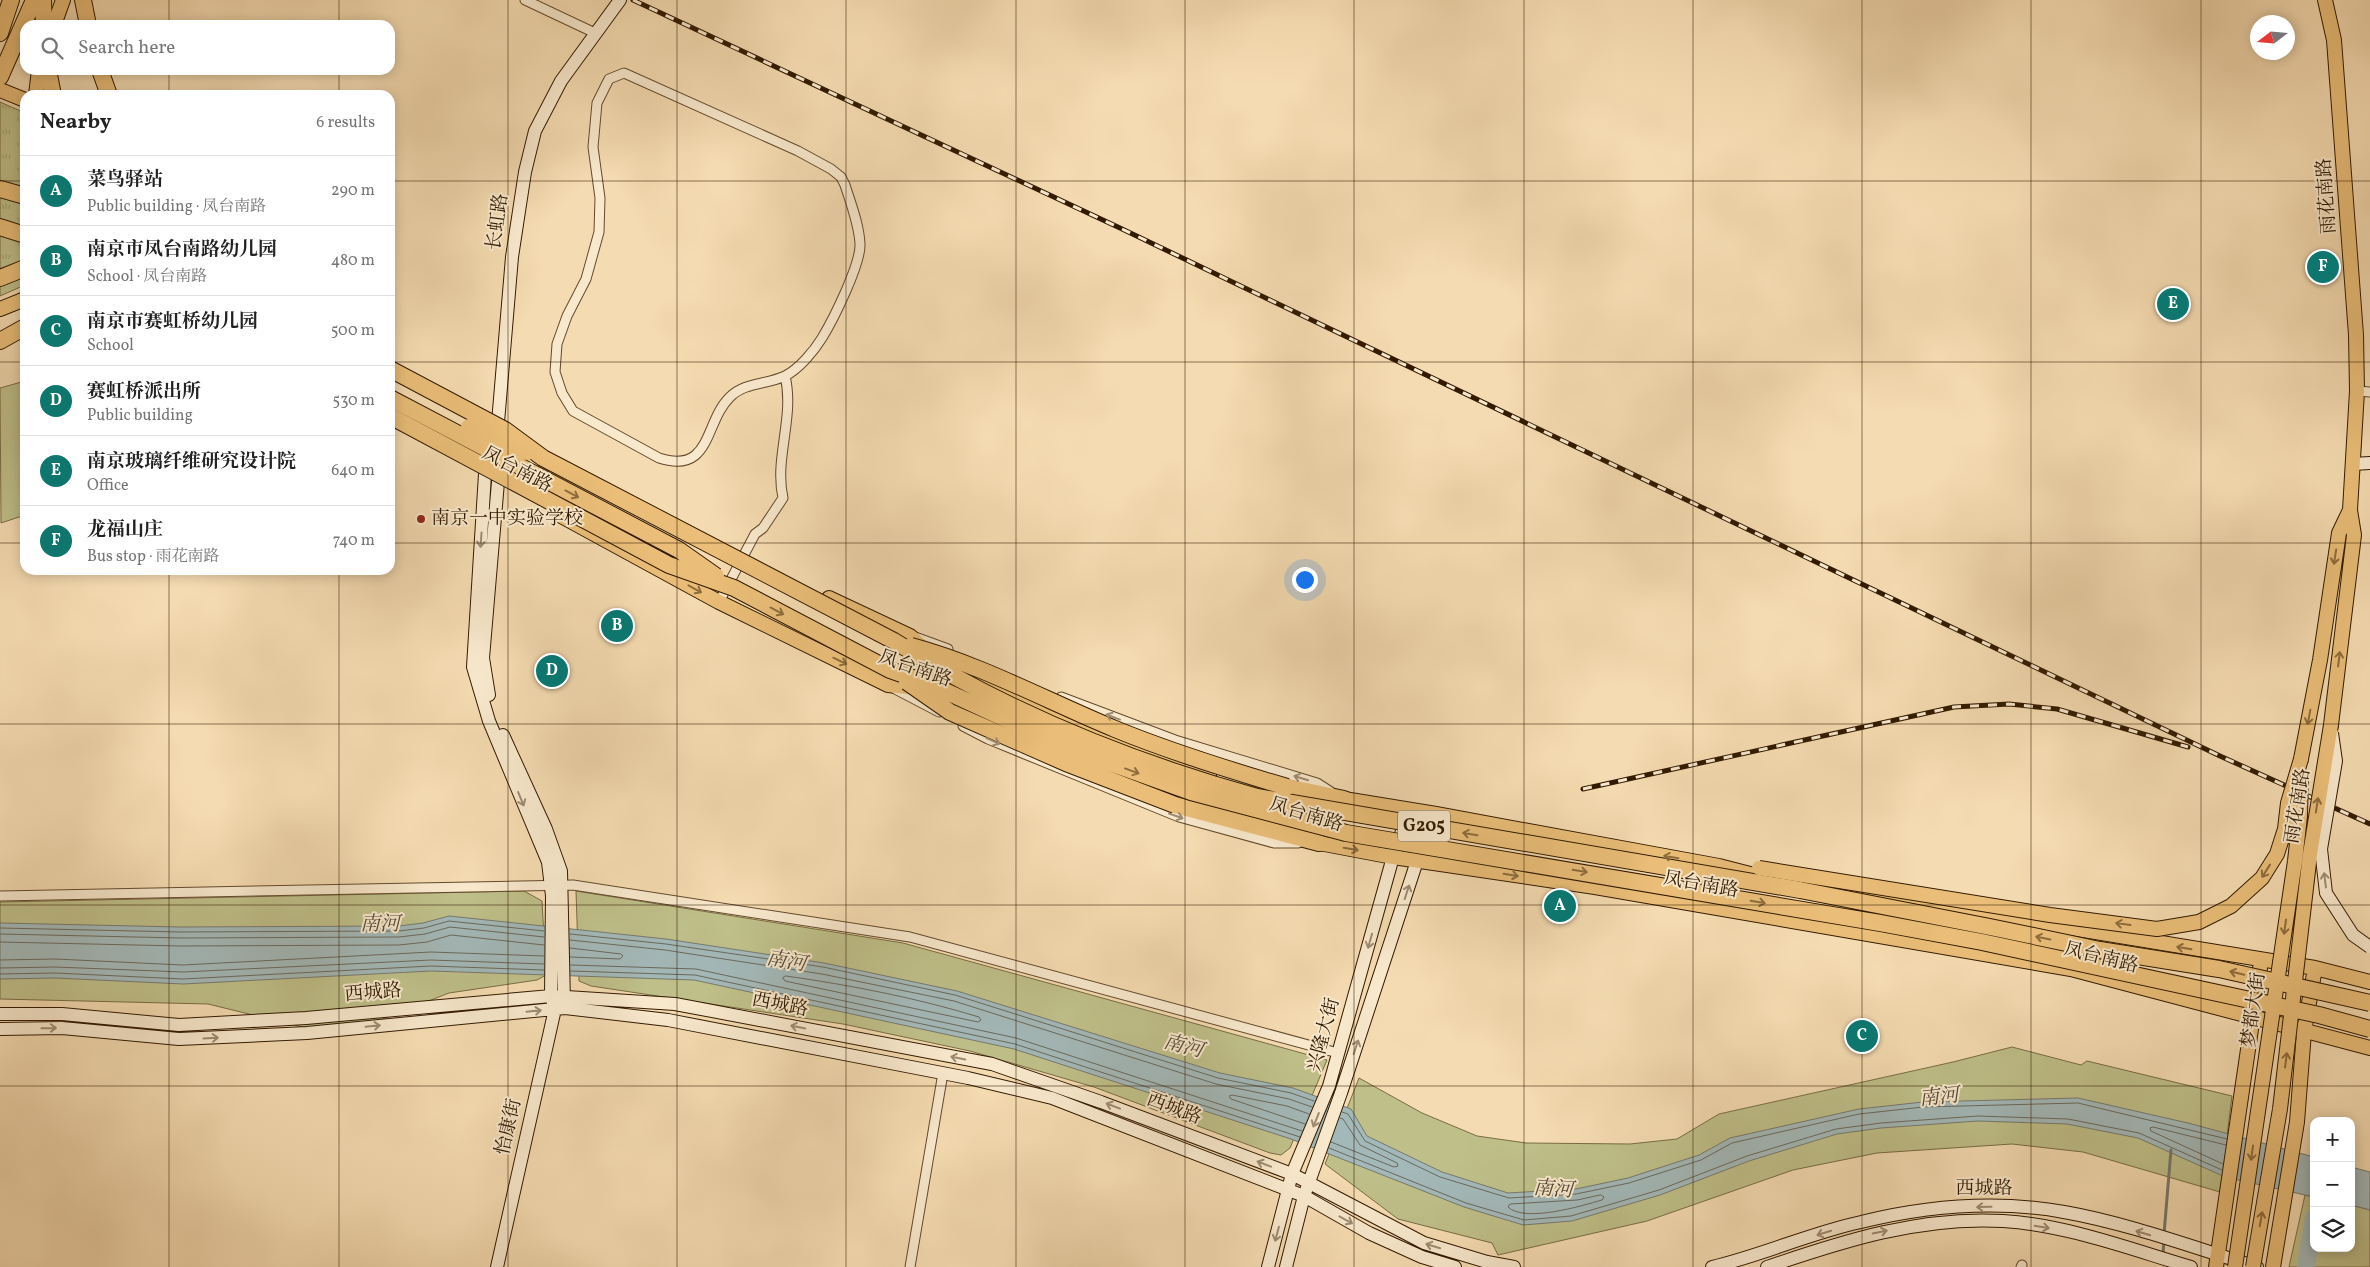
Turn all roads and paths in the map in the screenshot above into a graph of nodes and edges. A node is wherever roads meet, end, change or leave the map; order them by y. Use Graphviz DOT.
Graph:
graph roads {
  1 [pos="11,0"];
  2 [pos="34,0"];
  3 [pos="43,0"];
  4 [pos="63,0"];
  5 [pos="83,0"];
  6 [pos="525,0"];
  7 [pos="620,0"];
  8 [pos="2325,0"];
  9 [pos="25,20"];
  10 [pos="44,20"];
  11 [pos="56,20"];
  12 [pos="87,20"];
  13 [pos="20,31"];
  14 [pos="0,33"];
  15 [pos="595,33"];
  16 [pos="15,42"];
  17 [pos="0,66"];
  18 [pos="38,75"];
  19 [pos="49,75"];
  20 [pos="102,75"];
  21 [pos="0,77"];
  22 [pos="0,90"];
  23 [pos="37,90"];
  24 [pos="52,90"];
  25 [pos="107,90"];
  26 [pos="20,97"];
  27 [pos="0,190"];
  28 [pos="20,195"];
  29 [pos="0,228"];
  30 [pos="20,234"];
  31 [pos="20,270"];
  32 [pos="0,278"];
  33 [pos="20,301"];
  34 [pos="0,309"];
  35 [pos="20,330"];
  36 [pos="0,341"];
  37 [pos="395,372"];
  38 [pos="395,372"];
  39 [pos="785,376"];
  40 [pos="395,389"];
  41 [pos="2363,391"];
  42 [pos="395,401"];
  43 [pos="395,419"];
  44 [pos="395,427"];
  45 [pos="498,430"];
  46 [pos="543,458"];
  47 [pos="2352,464"];
  48 [pos="2370,464"];
  49 [pos="485,474"];
  50 [pos="498,482"];
  51 [pos="2350,510"];
  52 [pos="742,556"];
  53 [pos="734,588"];
  54 [pos="719,602"];
  55 [pos="910,636"];
  56 [pos="894,641"];
  57 [pos="889,678"];
  58 [pos="2331,725"];
  59 [pos="2301,759"];
  60 [pos="1344,799"];
  61 [pos="1410,811"];
  62 [pos="1436,814"];
  63 [pos="1319,843"];
  64 [pos="1393,857"];
  65 [pos="1417,860"];
  66 [pos="1719,866"];
  67 [pos="556,885"];
  68 [pos="0,896"];
  69 [pos="2370,947"];
  70 [pos="2261,960"];
  71 [pos="2315,968"];
  72 [pos="2370,982"];
  73 [pos="558,996"];
  74 [pos="2370,1003"];
  75 [pos="0,1014"];
  76 [pos="2254,1018"];
  77 [pos="0,1029"];
  78 [pos="2370,1029"];
  79 [pos="2304,1032"];
  80 [pos="2370,1048"];
  81 [pos="1338,1053"];
  82 [pos="943,1073"];
  83 [pos="1292,1174"];
  84 [pos="1309,1183"];
  85 [pos="1289,1191"];
  86 [pos="1304,1196"];
  87 [pos="1376,1220"];
  88 [pos="1369,1233"];
  89 [pos="2170,1241"];
  90 [pos="1770,1250"];
  91 [pos="2167,1260"];
  92 [pos="2217,1261"];
  93 [pos="1772,1266"];
  94 [pos="497,1267"];
  95 [pos="910,1267"];
  96 [pos="1268,1267"];
  97 [pos="1286,1267"];
  98 [pos="1455,1267"];
  99 [pos="1514,1267"];
  100 [pos="1712,1267"];
  101 [pos="2190,1267"];
  102 [pos="2235,1267"];
  103 [pos="2253,1267"];
  104 [pos="2257,1267"];
  105 [pos="2273,1267"];
  1 -- 14 [label="highway"];
  2 -- 9 [label="highway"];
  3 -- 10 [label="highway"];
  4 -- 11 [label="main road"];
  5 -- 12 [label="highway"];
  6 -- 15 [label="street"];
  7 -- 15 [label="main road, 长虹路"];
  8 -- 41 [label="main road, 雨花南路"];
  13 -- 16 [label="highway"];
  15 -- 45 [label="main road, 长虹路"];
  16 -- 17 [label="highway"];
  16 -- 21 [label="highway"];
  18 -- 23 [label="main road"];
  19 -- 24 [label="highway"];
  20 -- 25 [label="highway"];
  22 -- 26 [label="main road"];
  27 -- 28 [label="highway"];
  29 -- 30 [label="highway"];
  31 -- 32 [label="highway"];
  33 -- 34 [label="main road"];
  35 -- 36 [label="highway"];
  37 -- 45 [label="main road, 凤台南路"];
  38 -- 46 [label="highway, bridge"];
  39 -- 39 [label="street"];
  39 -- 52 [label="street"];
  40 -- 46 [label="highway, bridge"];
  41 -- 47 [label="main road, 雨花南路"];
  42 -- 53 [label="highway, one-way, bridge"];
  43 -- 53 [label="highway, 凤台南路 / G205, bridge"];
  44 -- 49 [label="main road, 凤台南路"];
  45 -- 49 [label="main road, 长虹路"];
  45 -- 52 [label="main road, 凤台南路"];
  46 -- 56 [label="highway, 凤台南路 / G205, bridge"];
  47 -- 48 [label="main road"];
  47 -- 51 [label="main road, 雨花南路"];
  49 -- 50 [label="main road, 凤台南路"];
  49 -- 67 [label="main road, 长虹路, one-way"];
  50 -- 54 [label="main road, 凤台南路, one-way"];
  50 -- 67 [label="main road"];
  58 -- 51 [label="main road, 雨花南路, one-way"];
  51 -- 59 [label="main road, 雨花南路, one-way"];
  52 -- 54 [label="street"];
  52 -- 55 [label="main road, 凤台南路"];
  53 -- 57 [label="highway, 凤台南路 / G205, one-way, bridge"];
  54 -- 57 [label="main road, 凤台南路, one-way"];
  60 -- 55 [label="street, one-way"];
  55 -- 60 [label="main road, 凤台南路"];
  56 -- 60 [label="highway, bridge"];
  74 -- 56 [label="highway, 凤台南路 / G205, one-way, bridge"];
  57 -- 63 [label="main road, 凤台南路"];
  57 -- 63 [label="highway, one-way, bridge"];
  57 -- 78 [label="highway, 凤台南路 / G205, one-way, bridge"];
  69 -- 58 [label="main road, one-way, bridge"];
  103 -- 58 [label="main road, 雨花南路, one-way, bridge"];
  59 -- 66 [label="main road, 凤台南路, one-way, bridge"];
  59 -- 102 [label="main road, 梦都大街, one-way, bridge"];
  60 -- 61 [label="main road, 凤台南路"];
  61 -- 62 [label="main road, 凤台南路"];
  61 -- 64 [label="main road, 兴隆大街"];
  62 -- 65 [label="main road, 兴隆大街"];
  66 -- 62 [label="main road, 凤台南路, one-way"];
  63 -- 64 [label="main road, 凤台南路, one-way"];
  64 -- 65 [label="main road, 凤台南路"];
  64 -- 81 [label="main road, 兴隆大街, one-way"];
  65 -- 76 [label="main road, 凤台南路, one-way"];
  84 -- 65 [label="main road, 兴隆大街, one-way"];
  70 -- 66 [label="main road, 凤台南路, one-way"];
  67 -- 68 [label="street"];
  67 -- 73 [label="main road, 怡康街"];
  67 -- 81 [label="street"];
  70 -- 71 [label="main road, 凤台南路"];
  70 -- 76 [label="main road"];
  71 -- 72 [label="main road, 凤台南路"];
  71 -- 79 [label="main road"];
  73 -- 75 [label="main road, 西城路"];
  77 -- 73 [label="main road, 西城路, one-way"];
  73 -- 82 [label="main road, 西城路"];
  83 -- 73 [label="main road, 西城路, one-way"];
  73 -- 94 [label="main road, 怡康街"];
  76 -- 79 [label="main road, 凤台南路"];
  76 -- 92 [label="main road"];
  79 -- 80 [label="main road, 凤台南路"];
  79 -- 105 [label="main road"];
  81 -- 83 [label="main road, 兴隆大街, one-way"];
  82 -- 85 [label="main road, 西城路"];
  82 -- 95 [label="street"];
  83 -- 84 [label="main road, 西城路"];
  83 -- 85 [label="main road, 兴隆大街"];
  84 -- 86 [label="main road, 兴隆大街"];
  84 -- 87 [label="main road, 西城路"];
  85 -- 86 [label="main road, 西城路"];
  85 -- 96 [label="main road, 兴隆大街, one-way"];
  86 -- 88 [label="main road, 西城路, one-way"];
  86 -- 97 [label="main road, 兴隆大街"];
  87 -- 88 [label="main road"];
  99 -- 87 [label="main road, 西城路, one-way"];
  88 -- 98 [label="main road, 西城路"];
  89 -- 90 [label="main road, 西城路, one-way"];
  89 -- 91 [label="main road"];
  89 -- 92 [label="main road, 西城路"];
  90 -- 93 [label="street"];
  90 -- 100 [label="main road, 西城路"];
  93 -- 91 [label="main road, 西城路, one-way"];
  91 -- 101 [label="main road, 西城路"];
  92 -- 104 [label="main road, 西城路"];
}
